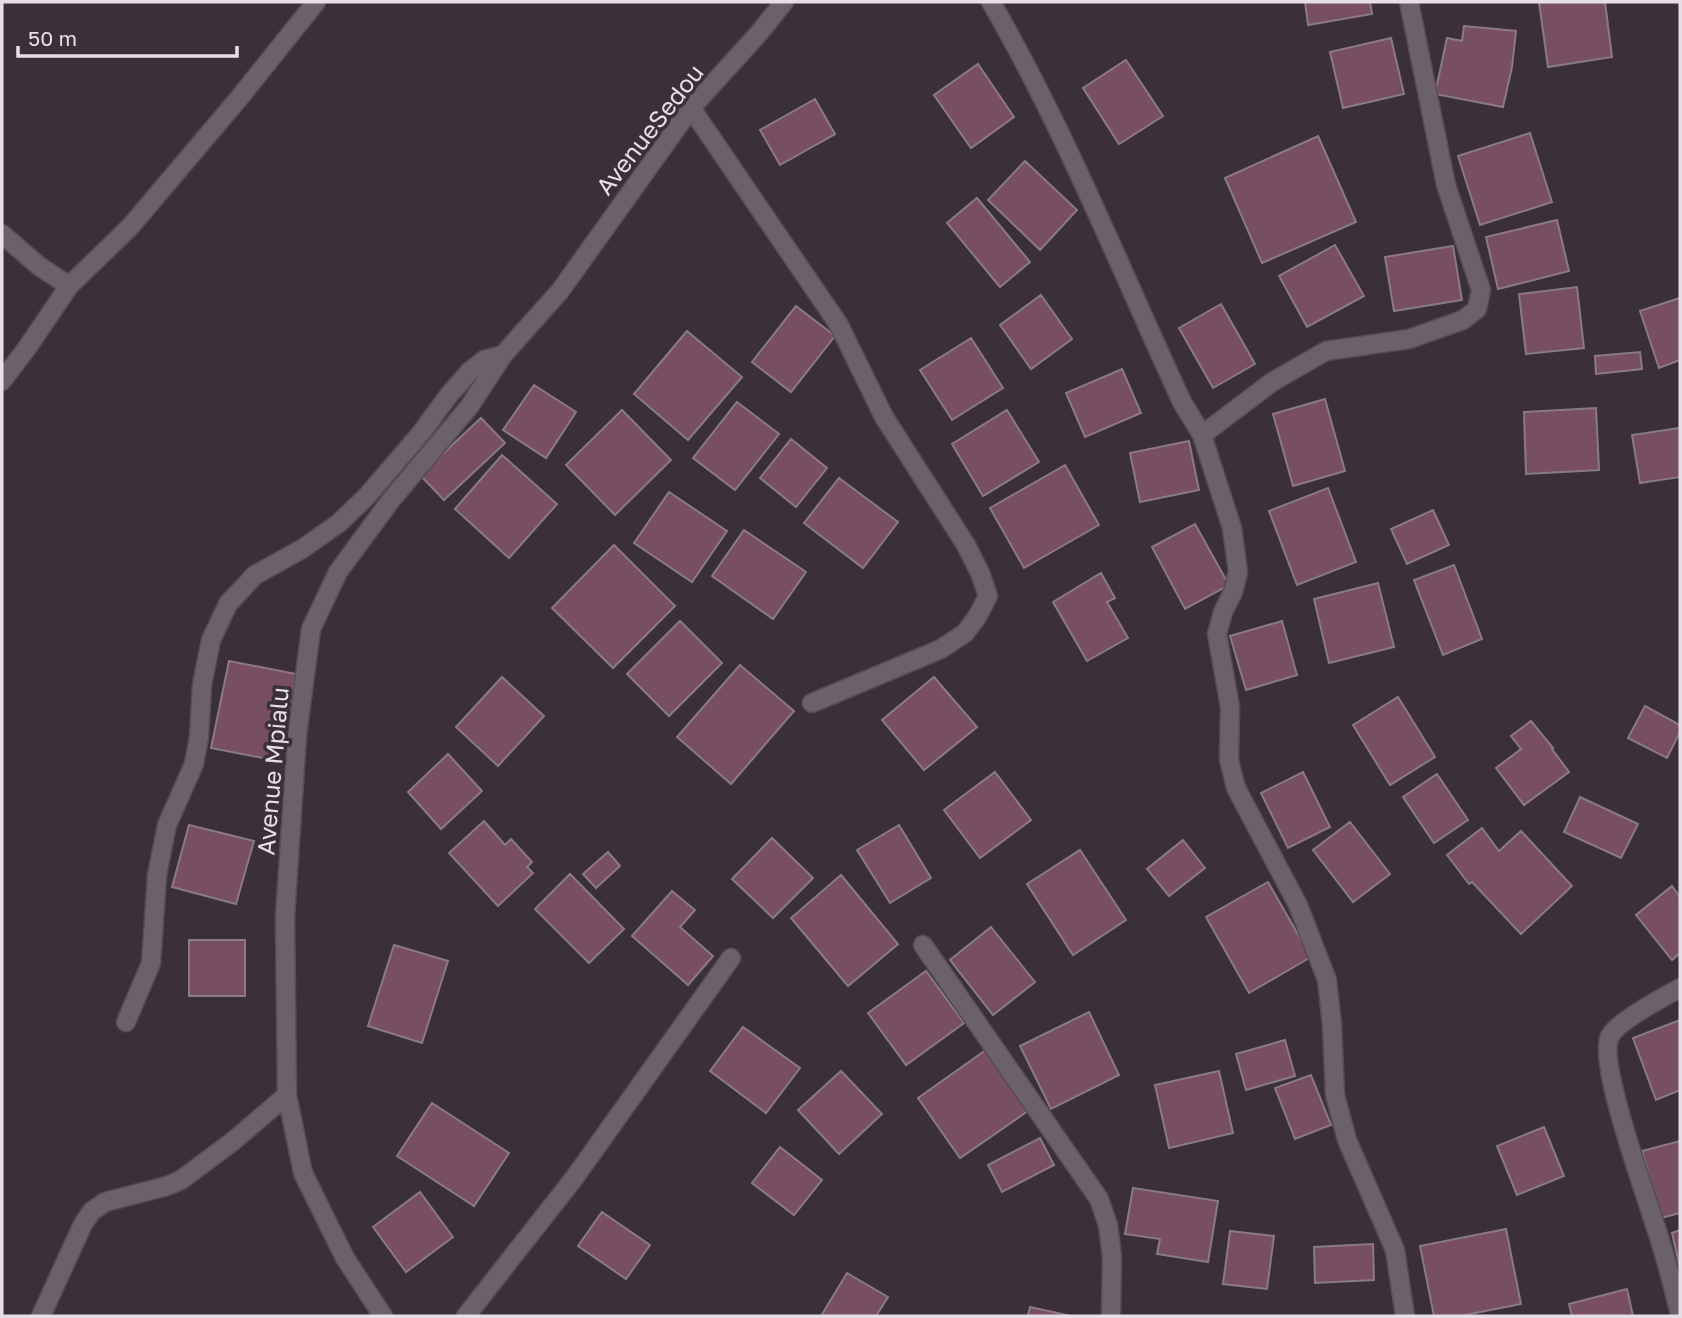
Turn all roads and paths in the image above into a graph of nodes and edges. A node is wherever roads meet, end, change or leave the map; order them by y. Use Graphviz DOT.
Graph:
graph roads {
  1 [pos="316,2"];
  2 [pos="784,2"];
  3 [pos="991,2"];
  4 [pos="1409,2"];
  5 [pos="691,108"];
  6 [pos="2,234"];
  7 [pos="69,286"];
  8 [pos="560,290"];
  9 [pos="503,355"];
  10 [pos="2,381"];
  11 [pos="1202,435"];
  12 [pos="811,703"];
  13 [pos="923,945"];
  14 [pos="731,958"];
  15 [pos="1680,988"];
  16 [pos="126,1022"];
  17 [pos="287,1095"];
  18 [pos="1680,1314"];
  19 [pos="41,1316"];
  20 [pos="383,1316"];
  21 [pos="466,1316"];
  22 [pos="1111,1316"];
  23 [pos="1405,1316"];
  1 -- 7 [label="street"];
  2 -- 5 [label="street, AvenueSedou"];
  3 -- 11 [label="street"];
  4 -- 11 [label="street"];
  5 -- 8 [label="street, AvenueSedou"];
  5 -- 12 [label="street"];
  6 -- 7 [label="street"];
  7 -- 10 [label="street"];
  8 -- 9 [label="street, Avenue Mpialu"];
  9 -- 16 [label="street"];
  9 -- 17 [label="street, Avenue Mpialu"];
  11 -- 23 [label="street"];
  13 -- 22 [label="street"];
  14 -- 21 [label="street"];
  15 -- 18 [label="street"];
  17 -- 19 [label="street"];
  17 -- 20 [label="street, Avenue Mpialu"];
}
